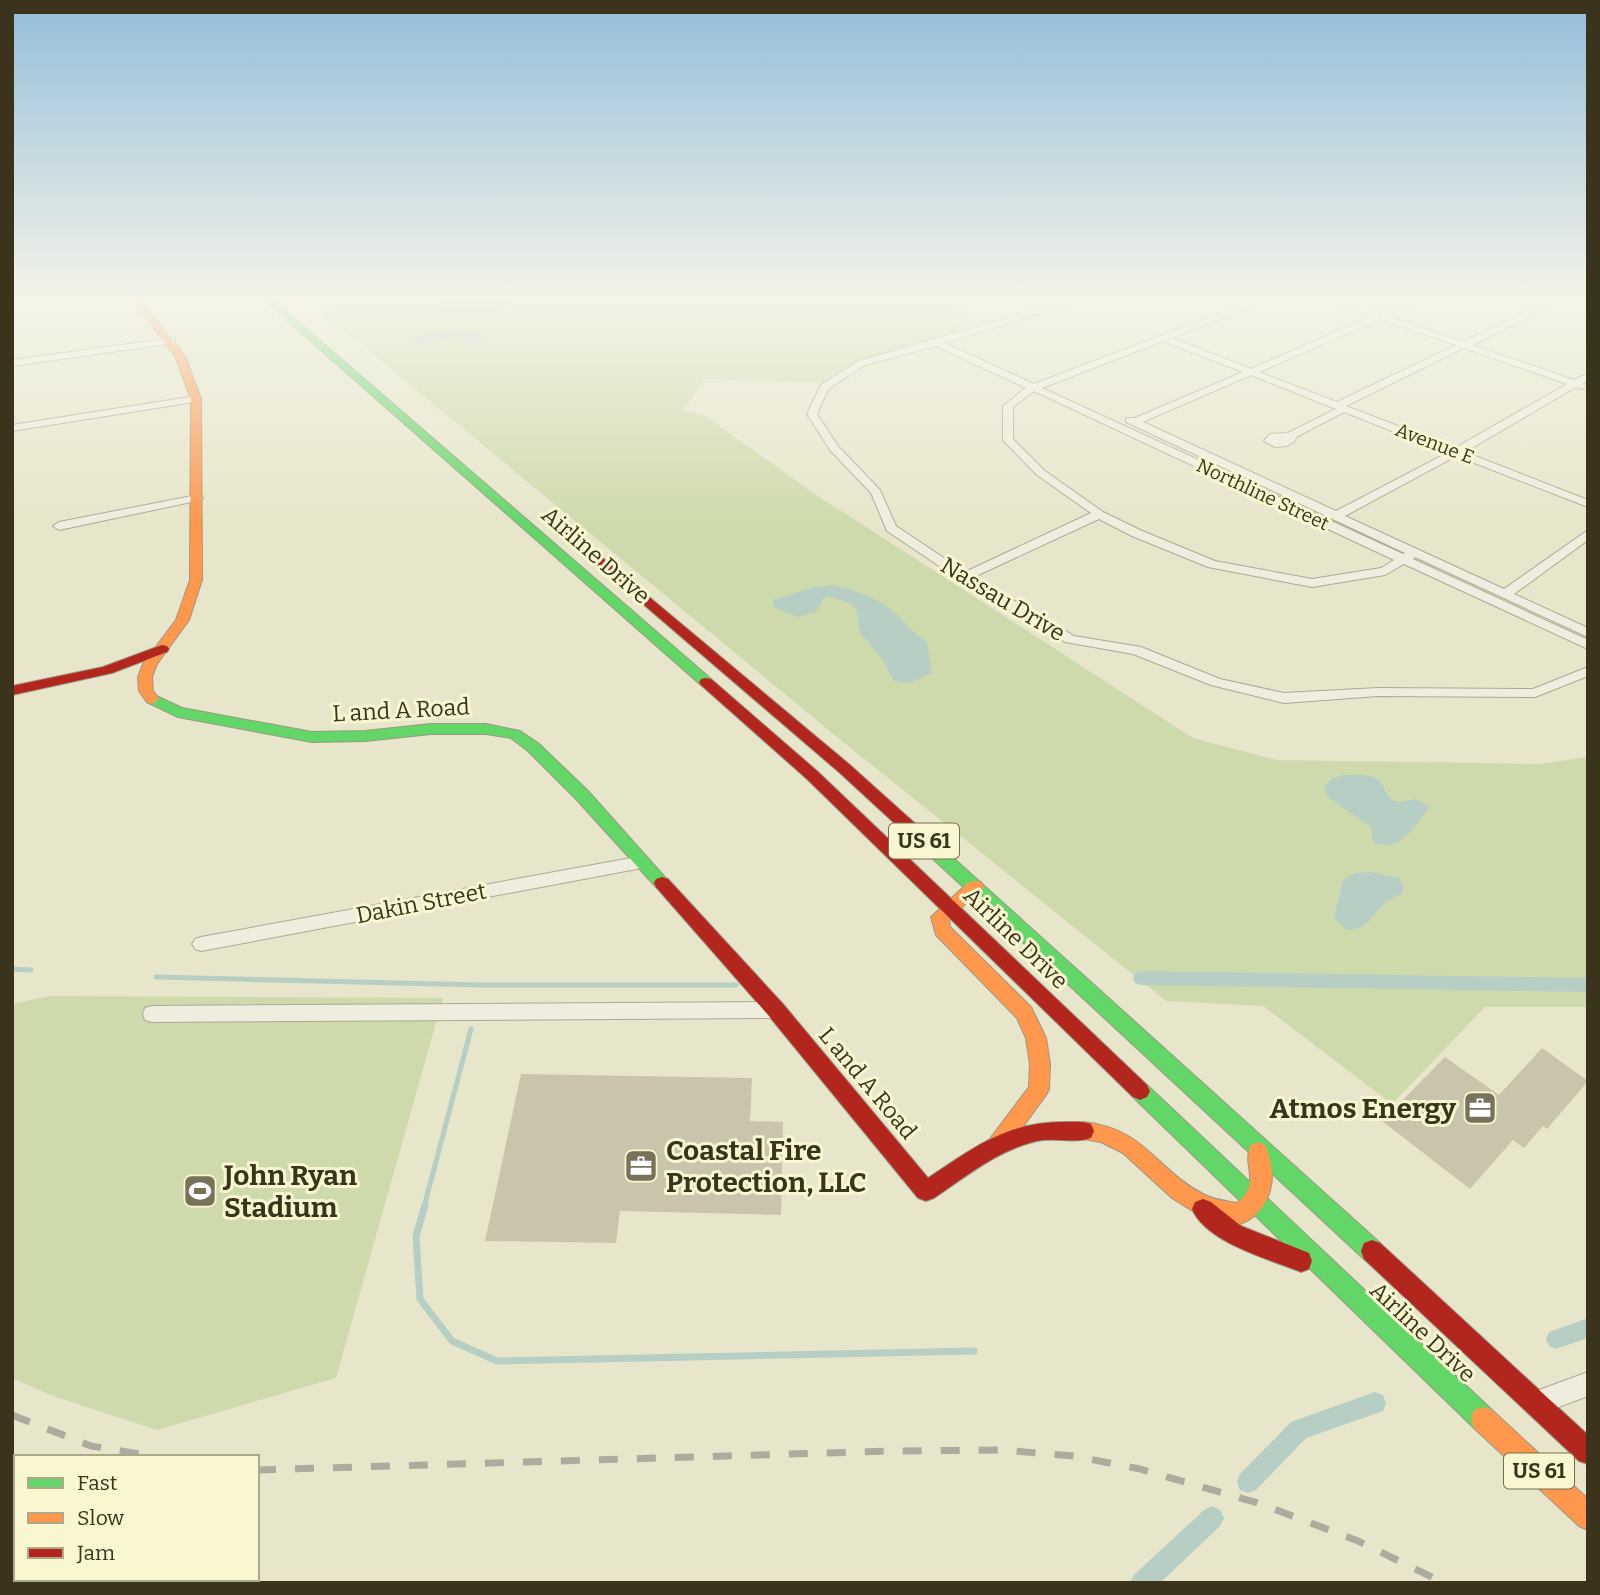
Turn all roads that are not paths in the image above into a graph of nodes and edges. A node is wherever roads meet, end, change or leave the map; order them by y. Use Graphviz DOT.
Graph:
graph roads {
  1 [pos="190,374"];
  2 [pos="354,374"];
  3 [pos="844,374"];
  4 [pos="1017,374"];
  5 [pos="1023,374"];
  6 [pos="1067,374"];
  7 [pos="1249,374"];
  8 [pos="1256,374"];
  9 [pos="1406,374"];
  10 [pos="1550,374"];
  11 [pos="383,376"];
  12 [pos="1588,376"];
  13 [pos="363,382"];
  14 [pos="1575,383"];
  15 [pos="1041,384"];
  16 [pos="1588,388"];
  17 [pos="196,399"];
  18 [pos="1340,407"];
  19 [pos="1135,422"];
  20 [pos="12,428"];
  21 [pos="1290,436"];
  22 [pos="1456,451"];
  23 [pos="197,498"];
  24 [pos="1588,504"];
  25 [pos="1099,513"];
  26 [pos="1336,516"];
  27 [pos="553,521"];
  28 [pos="60,526"];
  29 [pos="1588,534"];
  30 [pos="575,539"];
  31 [pos="553,547"];
  32 [pos="1409,556"];
  33 [pos="964,578"];
  34 [pos="1504,595"];
  35 [pos="1588,633"];
  36 [pos="1588,645"];
  37 [pos="162,649"];
  38 [pos="1588,671"];
  39 [pos="100,673"];
  40 [pos="145,677"];
  41 [pos="12,691"];
  42 [pos="642,862"];
  43 [pos="975,887"];
  44 [pos="950,906"];
  45 [pos="201,944"];
  46 [pos="776,1010"];
  47 [pos="152,1014"];
  48 [pos="999,1143"];
  49 [pos="1255,1143"];
  50 [pos="1193,1200"];
  51 [pos="1256,1203"];
  52 [pos="1363,1307"];
  53 [pos="1588,1384"];
  54 [pos="1535,1404"];
  55 [pos="1490,1426"];
  56 [pos="1588,1452"];
  57 [pos="1588,1517"];
  1 -- 17 [label="main road"];
  2 -- 13 [label="main road, Airline Drive / US 61"];
  3 -- 33 [label="street, Nassau Drive"];
  4 -- 15 [label="street, Northline Street"];
  5 -- 15 [label="street, Northline Street"];
  6 -- 15 [label="street"];
  7 -- 19 [label="street"];
  8 -- 18 [label="street, Avenue E"];
  9 -- 18 [label="street"];
  10 -- 14 [label="street"];
  11 -- 13 [label="main road"];
  12 -- 14 [label="street"];
  13 -- 31 [label="main road, Airline Drive / US 61"];
  14 -- 16 [label="street"];
  14 -- 22 [label="street"];
  15 -- 19 [label="street, Northline Street"];
  15 -- 25 [label="street"];
  15 -- 32 [label="street, Northline Street"];
  17 -- 20 [label="street"];
  17 -- 23 [label="main road"];
  18 -- 21 [label="street"];
  18 -- 22 [label="street, Avenue E"];
  19 -- 26 [label="street, Northline Street"];
  22 -- 24 [label="street, Avenue E"];
  22 -- 26 [label="street"];
  23 -- 28 [label="street"];
  23 -- 37 [label="main road"];
  25 -- 32 [label="street"];
  25 -- 33 [label="street"];
  26 -- 32 [label="street, Northline Street"];
  27 -- 30 [label="main road, Airline Drive / US 61"];
  29 -- 34 [label="street"];
  30 -- 31 [label="main road"];
  30 -- 43 [label="main road, Airline Drive / US 61"];
  31 -- 44 [label="main road, Airline Drive / US 61"];
  32 -- 34 [label="street, Northline Street"];
  32 -- 36 [label="street, Northline Street"];
  33 -- 38 [label="street, Nassau Drive"];
  34 -- 35 [label="street, Northline Street"];
  37 -- 39 [label="main road"];
  37 -- 40 [label="main road"];
  39 -- 40 [label="main road"];
  39 -- 41 [label="main road"];
  40 -- 42 [label="main road, L and A Road"];
  42 -- 45 [label="street, Dakin Street"];
  42 -- 46 [label="main road, L and A Road"];
  43 -- 44 [label="main road"];
  43 -- 49 [label="main road, Airline Drive / US 61"];
  44 -- 48 [label="main road"];
  44 -- 51 [label="main road, Airline Drive / US 61"];
  46 -- 47 [label="street"];
  46 -- 48 [label="main road, L and A Road"];
  48 -- 50 [label="main road"];
  49 -- 51 [label="main road"];
  49 -- 54 [label="main road, Airline Drive / US 61"];
  50 -- 51 [label="main road"];
  50 -- 52 [label="main road"];
  51 -- 52 [label="main road, Airline Drive / US 61"];
  52 -- 55 [label="main road, Airline Drive / US 61"];
  53 -- 54 [label="street"];
  54 -- 55 [label="street"];
  54 -- 56 [label="main road, Airline Drive / US 61"];
  55 -- 57 [label="main road, Airline Drive / US 61"];
}
